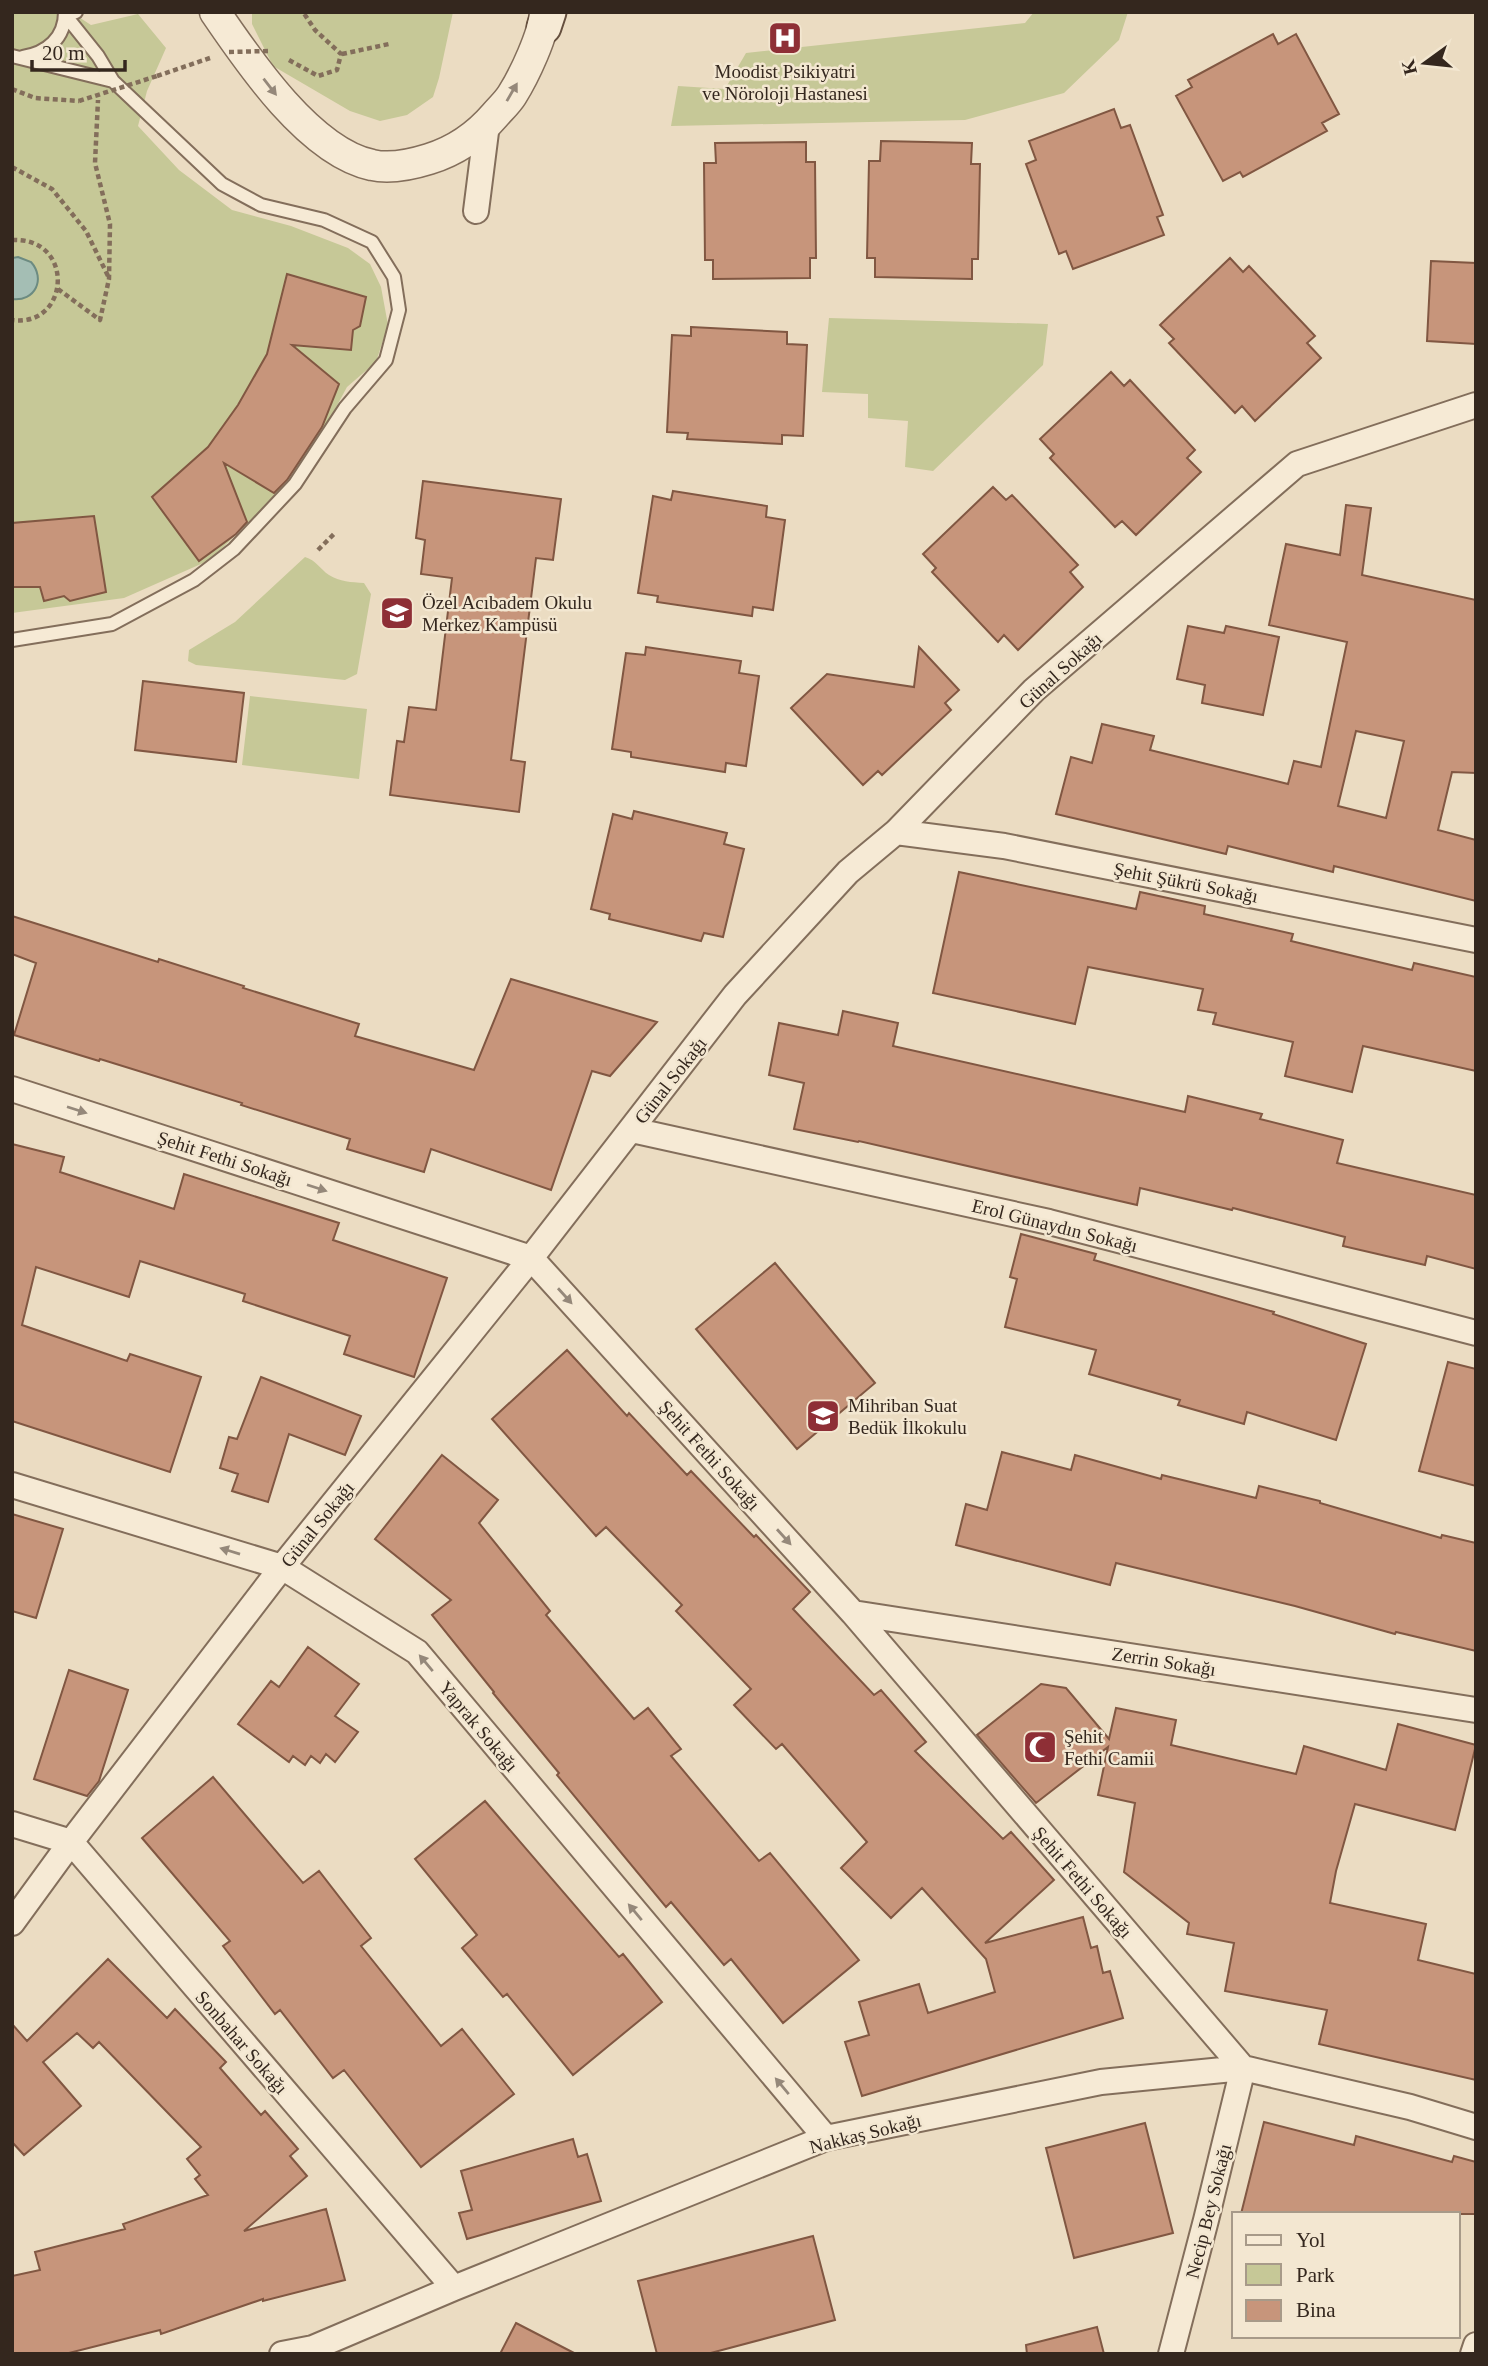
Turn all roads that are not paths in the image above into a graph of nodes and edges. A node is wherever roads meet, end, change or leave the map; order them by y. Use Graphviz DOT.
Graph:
graph roads {
  1 [pos="215,12"];
  2 [pos="69,14"];
  3 [pos="546,17"];
  4 [pos="12,56"];
  5 [pos="113,81"];
  6 [pos="487,124"];
  7 [pos="476,211"];
  8 [pos="1476,405"];
  9 [pos="12,640"];
  10 [pos="896,832"];
  11 [pos="1476,940"];
  12 [pos="12,1088"];
  13 [pos="632,1129"];
  14 [pos="531,1258"];
  15 [pos="1476,1333"];
  16 [pos="12,1485"];
  17 [pos="282,1567"];
  18 [pos="853,1613"];
  19 [pos="1476,1710"];
  20 [pos="12,1824"];
  21 [pos="71,1842"];
  22 [pos="12,1923"];
  23 [pos="1242,2068"];
  24 [pos="1476,2127"];
  25 [pos="826,2138"];
  26 [pos="454,2288"];
  27 [pos="1476,2345"];
  28 [pos="282,2354"];
  29 [pos="1171,2354"];
  30 [pos="1473,2354"];
  1 -- 6 [label="street, one-way"];
  2 -- 4 [label="lane"];
  2 -- 5 [label="lane"];
  6 -- 3 [label="street, one-way"];
  4 -- 5 [label="lane"];
  5 -- 9 [label="lane"];
  6 -- 7 [label="street"];
  8 -- 10 [label="street, Günal Sokağı"];
  10 -- 11 [label="street, Şehit Şükrü Sokağı"];
  10 -- 13 [label="street, Günal Sokağı"];
  12 -- 14 [label="street, Şehit Fethi Sokağı, one-way"];
  13 -- 14 [label="street, Günal Sokağı"];
  13 -- 15 [label="street, Erol Günaydın Sokağı"];
  14 -- 17 [label="street, Günal Sokağı"];
  14 -- 18 [label="street, Şehit Fethi Sokağı, one-way"];
  17 -- 16 [label="street, Yaprak Sokağı, one-way"];
  17 -- 21 [label="street, Günal Sokağı"];
  25 -- 17 [label="street, Yaprak Sokağı, one-way"];
  18 -- 19 [label="street, Zerrin Sokağı"];
  18 -- 23 [label="street, Şehit Fethi Sokağı"];
  20 -- 21 [label="street"];
  21 -- 22 [label="street, Günal Sokağı"];
  21 -- 26 [label="street, Sonbahar Sokağı"];
  23 -- 24 [label="street, Nakkaş Sokağı"];
  23 -- 25 [label="street, Nakkaş Sokağı"];
  23 -- 29 [label="street, Necip Bey Sokağı"];
  25 -- 26 [label="street, Nakkaş Sokağı"];
  26 -- 28 [label="street, Nakkaş Sokağı"];
  27 -- 30 [label="street"];
}
